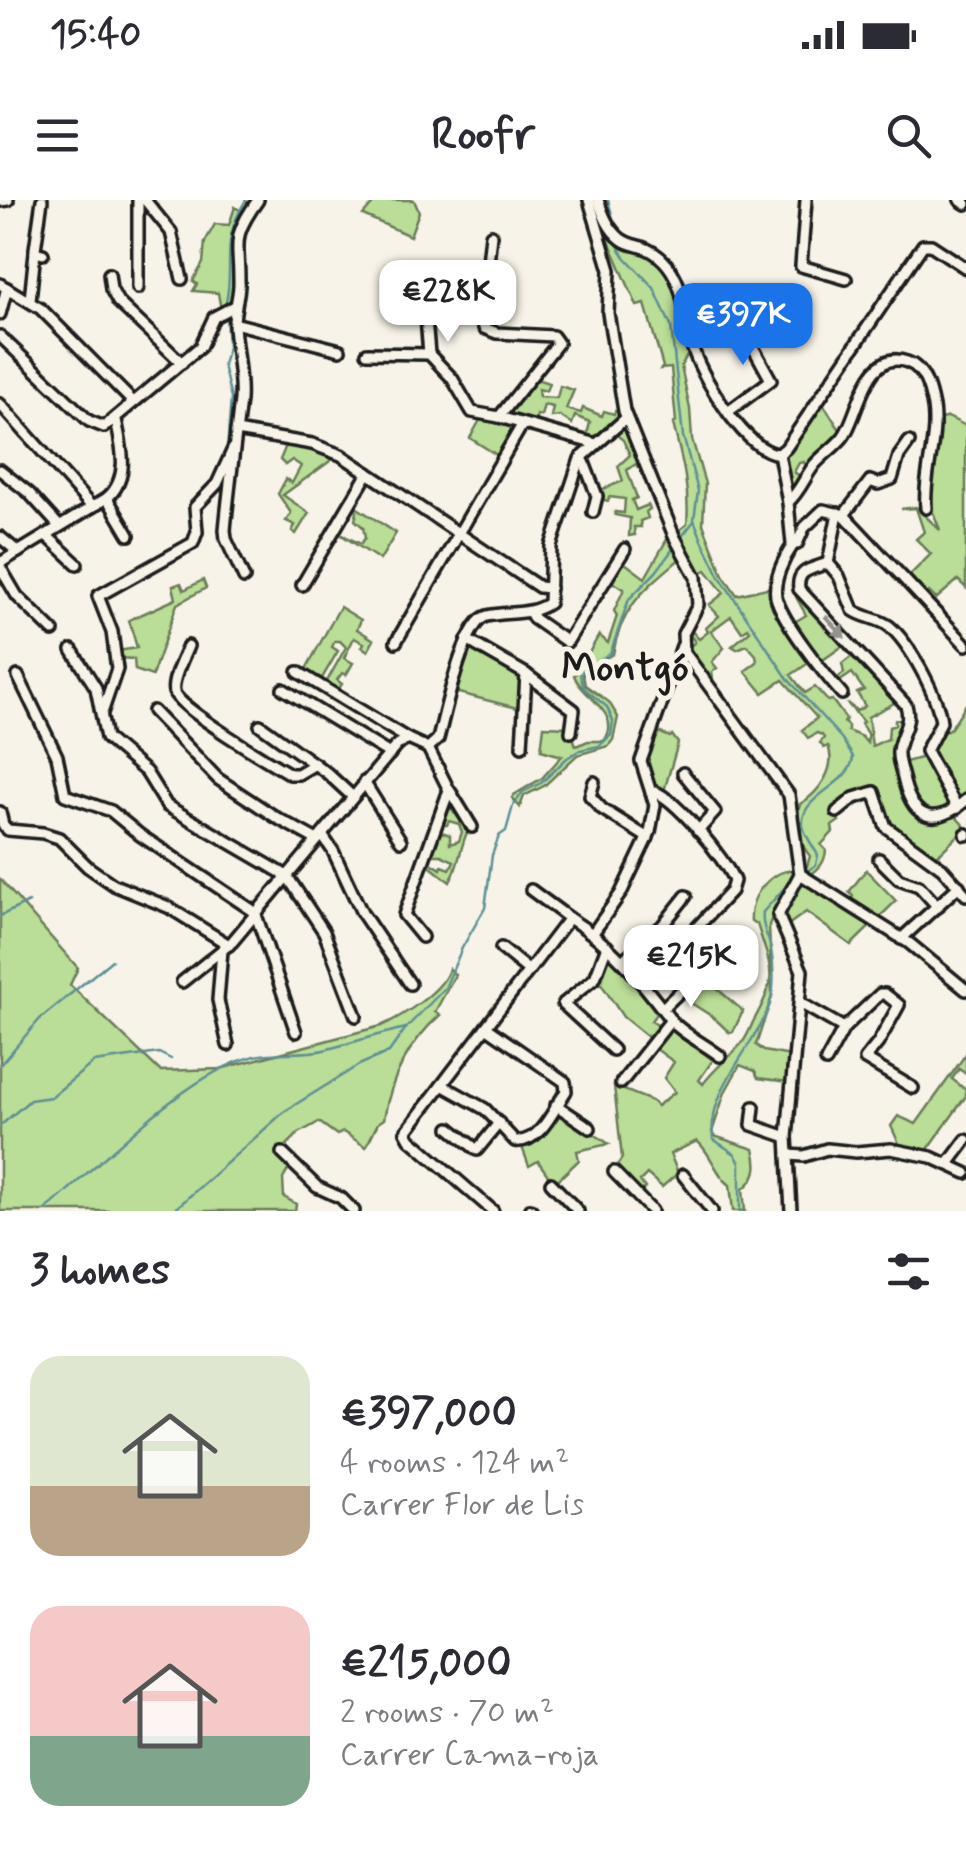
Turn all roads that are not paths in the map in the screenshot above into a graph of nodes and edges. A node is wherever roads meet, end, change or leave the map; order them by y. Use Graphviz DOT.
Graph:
graph roads {
  1 [pos="8,200"];
  2 [pos="42,200"];
  3 [pos="142,200"];
  4 [pos="258,200"];
  5 [pos="589,200"];
  6 [pos="598,200"];
  7 [pos="806,200"];
  8 [pos="960,200"];
  9 [pos="0,201"];
  10 [pos="966,204"];
  11 [pos="490,235"];
  12 [pos="966,268"];
  13 [pos="109,274"];
  14 [pos="182,278"];
  15 [pos="846,279"];
  16 [pos="432,281"];
  17 [pos="4,286"];
  18 [pos="138,288"];
  19 [pos="30,300"];
  20 [pos="235,306"];
  21 [pos="0,314"];
  22 [pos="234,323"];
  23 [pos="748,328"];
  24 [pos="0,336"];
  25 [pos="340,350"];
  26 [pos="367,353"];
  27 [pos="430,354"];
  28 [pos="182,363"];
  29 [pos="132,401"];
  30 [pos="0,404"];
  31 [pos="728,411"];
  32 [pos="498,417"];
  33 [pos="626,418"];
  34 [pos="116,420"];
  35 [pos="522,424"];
  36 [pos="236,431"];
  37 [pos="909,442"];
  38 [pos="596,444"];
  39 [pos="234,446"];
  40 [pos="779,454"];
  41 [pos="582,457"];
  42 [pos="0,470"];
  43 [pos="368,473"];
  44 [pos="107,498"];
  45 [pos="788,502"];
  46 [pos="92,507"];
  47 [pos="926,508"];
  48 [pos="593,512"];
  49 [pos="842,514"];
  50 [pos="59,526"];
  51 [pos="459,534"];
  52 [pos="46,535"];
  53 [pos="129,535"];
  54 [pos="0,538"];
  55 [pos="793,545"];
  56 [pos="625,550"];
  57 [pos="18,552"];
  58 [pos="828,562"];
  59 [pos="77,564"];
  60 [pos="0,565"];
  61 [pos="244,578"];
  62 [pos="302,585"];
  63 [pos="550,588"];
  64 [pos="530,612"];
  65 [pos="53,632"];
  66 [pos="467,640"];
  67 [pos="396,642"];
  68 [pos="682,645"];
  69 [pos="966,645"];
  70 [pos="188,646"];
  71 [pos="72,650"];
  72 [pos="298,672"];
  73 [pos="526,674"];
  74 [pos="18,676"];
  75 [pos="283,689"];
  76 [pos="842,694"];
  77 [pos="153,711"];
  78 [pos="101,715"];
  79 [pos="260,725"];
  80 [pos="571,732"];
  81 [pos="408,739"];
  82 [pos="522,746"];
  83 [pos="428,748"];
  84 [pos="390,754"];
  85 [pos="315,764"];
  86 [pos="683,773"];
  87 [pos="364,782"];
  88 [pos="594,782"];
  89 [pos="449,790"];
  90 [pos="651,790"];
  91 [pos="353,796"];
  92 [pos="966,800"];
  93 [pos="954,810"];
  94 [pos="0,812"];
  95 [pos="837,812"];
  96 [pos="472,827"];
  97 [pos="698,832"];
  98 [pos="320,837"];
  99 [pos="648,838"];
  100 [pos="401,841"];
  101 [pos="879,860"];
  102 [pos="800,874"];
  103 [pos="287,876"];
  104 [pos="959,886"];
  105 [pos="530,890"];
  106 [pos="966,895"];
  107 [pos="686,896"];
  108 [pos="938,907"];
  109 [pos="255,912"];
  110 [pos="568,918"];
  111 [pos="593,933"];
  112 [pos="422,937"];
  113 [pos="901,939"];
  114 [pos="607,946"];
  115 [pos="225,948"];
  116 [pos="501,948"];
  117 [pos="622,961"];
  118 [pos="528,970"];
  119 [pos="182,982"];
  120 [pos="689,983"];
  121 [pos="410,984"];
  122 [pos="644,984"];
  123 [pos="966,990"];
  124 [pos="800,1002"];
  125 [pos="664,1007"];
  126 [pos="356,1016"];
  127 [pos="671,1020"];
  128 [pos="486,1027"];
  129 [pos="844,1028"];
  130 [pos="296,1032"];
  131 [pos="228,1046"];
  132 [pos="613,1050"];
  133 [pos="720,1056"];
  134 [pos="826,1061"];
  135 [pos="621,1082"];
  136 [pos="442,1086"];
  137 [pos="913,1088"];
  138 [pos="556,1106"];
  139 [pos="754,1106"];
  140 [pos="499,1123"];
  141 [pos="450,1128"];
  142 [pos="590,1128"];
  143 [pos="787,1138"];
  144 [pos="966,1140"];
  145 [pos="282,1153"];
  146 [pos="788,1155"];
  147 [pos="948,1164"];
  148 [pos="614,1172"];
  149 [pos="966,1173"];
  150 [pos="683,1175"];
  151 [pos="552,1183"];
  152 [pos="354,1211"];
  153 [pos="493,1211"];
  154 [pos="578,1211"];
  155 [pos="652,1211"];
  156 [pos="712,1211"];
  157 [pos="791,1211"];
  1 -- 9 [label="street"];
  2 -- 19 [label="street"];
  3 -- 14 [label="street"];
  3 -- 18 [label="street"];
  4 -- 20 [label="street"];
  5 -- 33 [label="street"];
  6 -- 31 [label="street"];
  7 -- 15 [label="street"];
  8 -- 10 [label="street"];
  11 -- 32 [label="street"];
  12 -- 40 [label="street"];
  13 -- 28 [label="street"];
  16 -- 27 [label="street"];
  17 -- 19 [label="street"];
  17 -- 21 [label="street"];
  19 -- 29 [label="street"];
  20 -- 22 [label="street"];
  20 -- 28 [label="street"];
  22 -- 25 [label="street"];
  22 -- 36 [label="street"];
  23 -- 31 [label="street"];
  24 -- 34 [label="street"];
  26 -- 27 [label="street"];
  27 -- 32 [label="street"];
  28 -- 29 [label="street"];
  29 -- 34 [label="street"];
  30 -- 46 [label="street"];
  31 -- 40 [label="street"];
  32 -- 35 [label="street"];
  33 -- 38 [label="street"];
  33 -- 68 [label="street"];
  34 -- 44 [label="street"];
  35 -- 38 [label="street"];
  35 -- 51 [label="street"];
  36 -- 39 [label="street"];
  36 -- 43 [label="street"];
  37 -- 49 [label="street"];
  38 -- 41 [label="street"];
  39 -- 61 [label="street"];
  39 -- 78 [label="street"];
  40 -- 45 [label="street"];
  41 -- 48 [label="street"];
  41 -- 63 [label="street"];
  42 -- 50 [label="street"];
  43 -- 51 [label="street"];
  43 -- 62 [label="street"];
  44 -- 46 [label="street"];
  44 -- 53 [label="street"];
  45 -- 47 [label="street"];
  45 -- 55 [label="street"];
  46 -- 50 [label="street"];
  49 -- 55 [label="street"];
  49 -- 58 [label="street"];
  49 -- 69 [label="street"];
  50 -- 52 [label="street"];
  51 -- 63 [label="street"];
  51 -- 67 [label="street"];
  52 -- 57 [label="street"];
  52 -- 59 [label="street"];
  54 -- 57 [label="street"];
  55 -- 76 [label="street"];
  56 -- 64 [label="street"];
  57 -- 60 [label="street"];
  58 -- 93 [label="street"];
  58 -- 93 [label="street, one-way"];
  60 -- 65 [label="street"];
  63 -- 64 [label="street"];
  64 -- 66 [label="street"];
  66 -- 73 [label="street"];
  66 -- 83 [label="street"];
  68 -- 90 [label="street"];
  68 -- 102 [label="street"];
  70 -- 85 [label="street"];
  71 -- 78 [label="street"];
  72 -- 81 [label="street"];
  73 -- 80 [label="street"];
  73 -- 82 [label="street"];
  74 -- 109 [label="street"];
  75 -- 84 [label="street"];
  77 -- 98 [label="street"];
  78 -- 103 [label="street"];
  79 -- 85 [label="street"];
  81 -- 83 [label="street"];
  81 -- 84 [label="street"];
  83 -- 89 [label="street"];
  84 -- 87 [label="street"];
  85 -- 91 [label="street"];
  86 -- 97 [label="street"];
  87 -- 91 [label="street"];
  87 -- 100 [label="street"];
  88 -- 99 [label="street"];
  89 -- 96 [label="street"];
  89 -- 112 [label="street"];
  90 -- 97 [label="street"];
  90 -- 99 [label="street"];
  91 -- 98 [label="street"];
  92 -- 93 [label="street"];
  94 -- 115 [label="street"];
  95 -- 104 [label="street"];
  97 -- 122 [label="street"];
  98 -- 103 [label="street"];
  98 -- 121 [label="street"];
  99 -- 111 [label="street"];
  101 -- 108 [label="street"];
  102 -- 113 [label="street"];
  102 -- 124 [label="street"];
  103 -- 109 [label="street"];
  103 -- 126 [label="street"];
  104 -- 106 [label="street"];
  104 -- 108 [label="street"];
  105 -- 110 [label="street"];
  107 -- 117 [label="street"];
  108 -- 113 [label="street"];
  109 -- 115 [label="street"];
  109 -- 130 [label="street"];
  110 -- 111 [label="street"];
  110 -- 118 [label="street"];
  111 -- 114 [label="street"];
  113 -- 123 [label="street"];
  114 -- 117 [label="street"];
  114 -- 132 [label="street"];
  115 -- 119 [label="street"];
  115 -- 131 [label="street"];
  116 -- 118 [label="street"];
  117 -- 122 [label="street"];
  118 -- 128 [label="street"];
  120 -- 125 [label="street"];
  122 -- 125 [label="street"];
  124 -- 129 [label="street"];
  124 -- 143 [label="street"];
  125 -- 127 [label="street"];
  127 -- 133 [label="street"];
  127 -- 135 [label="street"];
  128 -- 136 [label="street"];
  128 -- 138 [label="street"];
  129 -- 134 [label="street"];
  129 -- 137 [label="street"];
  136 -- 140 [label="street"];
  136 -- 153 [label="street"];
  138 -- 140 [label="street"];
  138 -- 142 [label="street"];
  139 -- 143 [label="street"];
  140 -- 141 [label="street"];
  143 -- 146 [label="street"];
  144 -- 147 [label="street"];
  145 -- 152 [label="street"];
  146 -- 147 [label="street"];
  146 -- 157 [label="street"];
  147 -- 149 [label="street"];
  148 -- 155 [label="street"];
  150 -- 156 [label="street"];
  151 -- 154 [label="street"];
}
